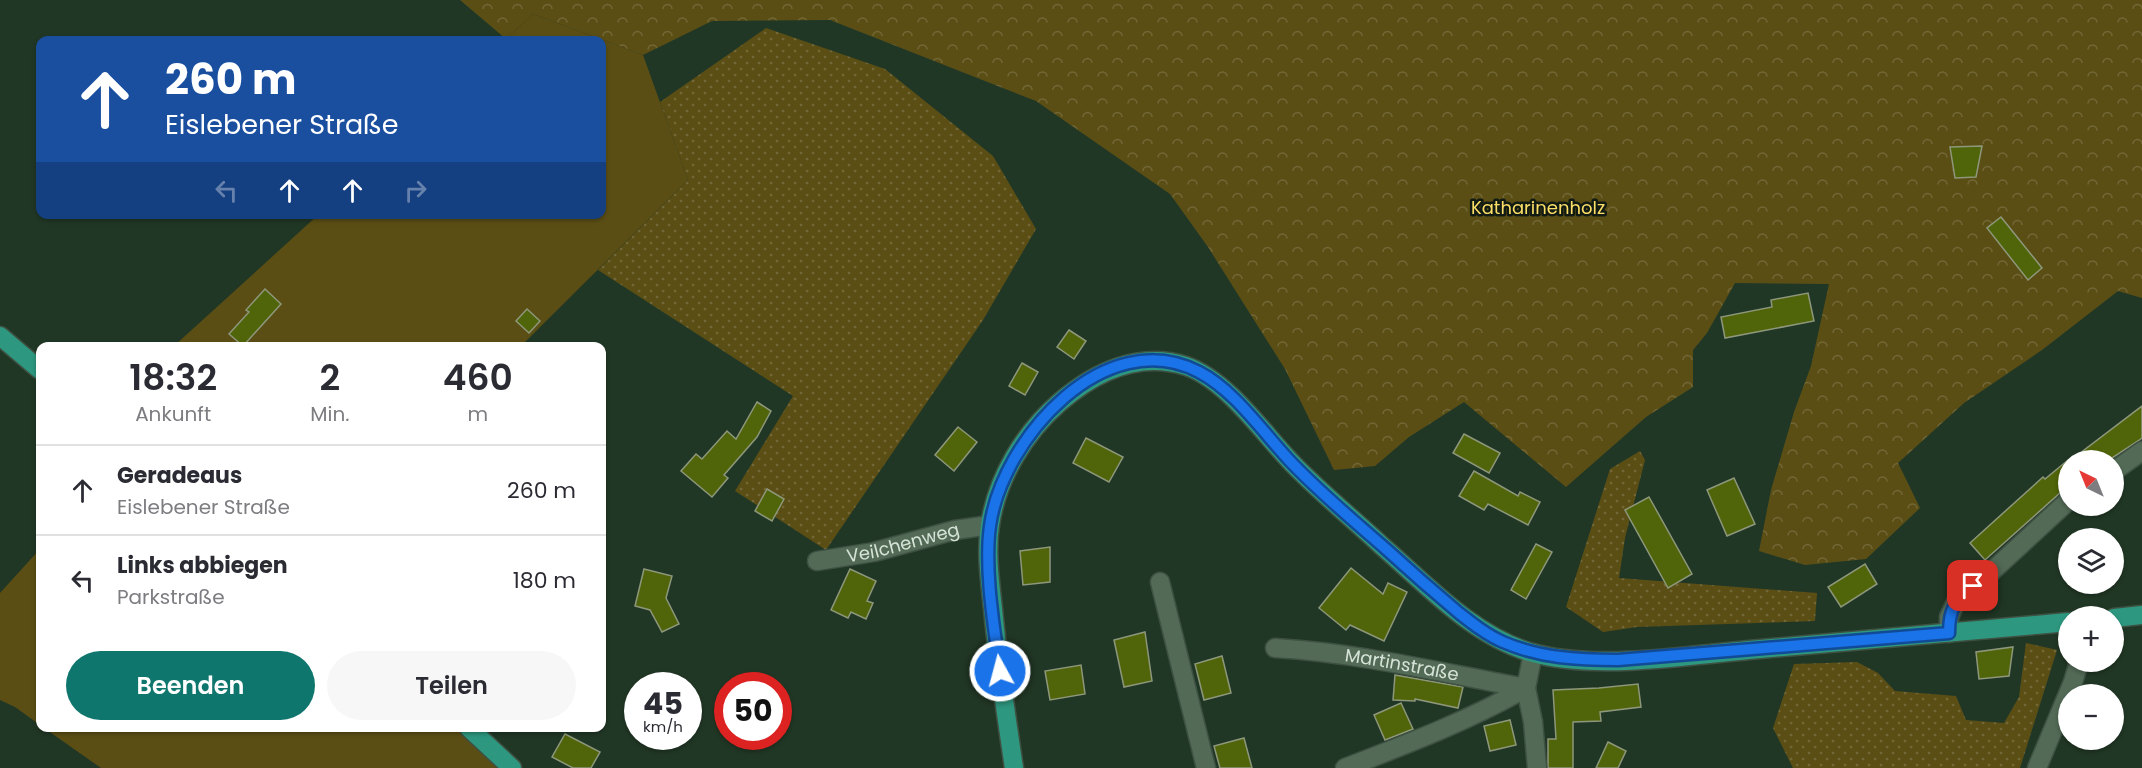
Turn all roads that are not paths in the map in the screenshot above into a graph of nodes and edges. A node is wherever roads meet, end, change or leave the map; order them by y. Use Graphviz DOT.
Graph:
graph roads {
  1 [pos="0,336"];
  2 [pos="36,367"];
  3 [pos="2142,451"];
  4 [pos="2124,464"];
  5 [pos="2058,510"];
  6 [pos="990,525"];
  7 [pos="817,561"];
  8 [pos="1160,582"];
  9 [pos="2142,615"];
  10 [pos="2124,617"];
  11 [pos="2058,623"];
  12 [pos="1949,633"];
  13 [pos="1275,648"];
  14 [pos="1533,653"];
  15 [pos="2076,672"];
  16 [pos="1526,688"];
  17 [pos="473,732"];
  18 [pos="512,768"];
  19 [pos="1014,768"];
  20 [pos="1206,768"];
  21 [pos="1345,768"];
  22 [pos="1537,768"];
  23 [pos="2037,768"];
  1 -- 2 [label="main road"];
  3 -- 4 [label="street"];
  5 -- 12 [label="street"];
  6 -- 7 [label="street, Veilchenweg"];
  6 -- 14 [label="main road"];
  6 -- 19 [label="main road"];
  8 -- 20 [label="street"];
  9 -- 10 [label="main road"];
  11 -- 12 [label="main road"];
  12 -- 14 [label="main road"];
  13 -- 16 [label="street, Martinstraße"];
  14 -- 16 [label="street"];
  15 -- 23 [label="street"];
  16 -- 21 [label="street"];
  16 -- 22 [label="street"];
  17 -- 18 [label="main road"];
}
